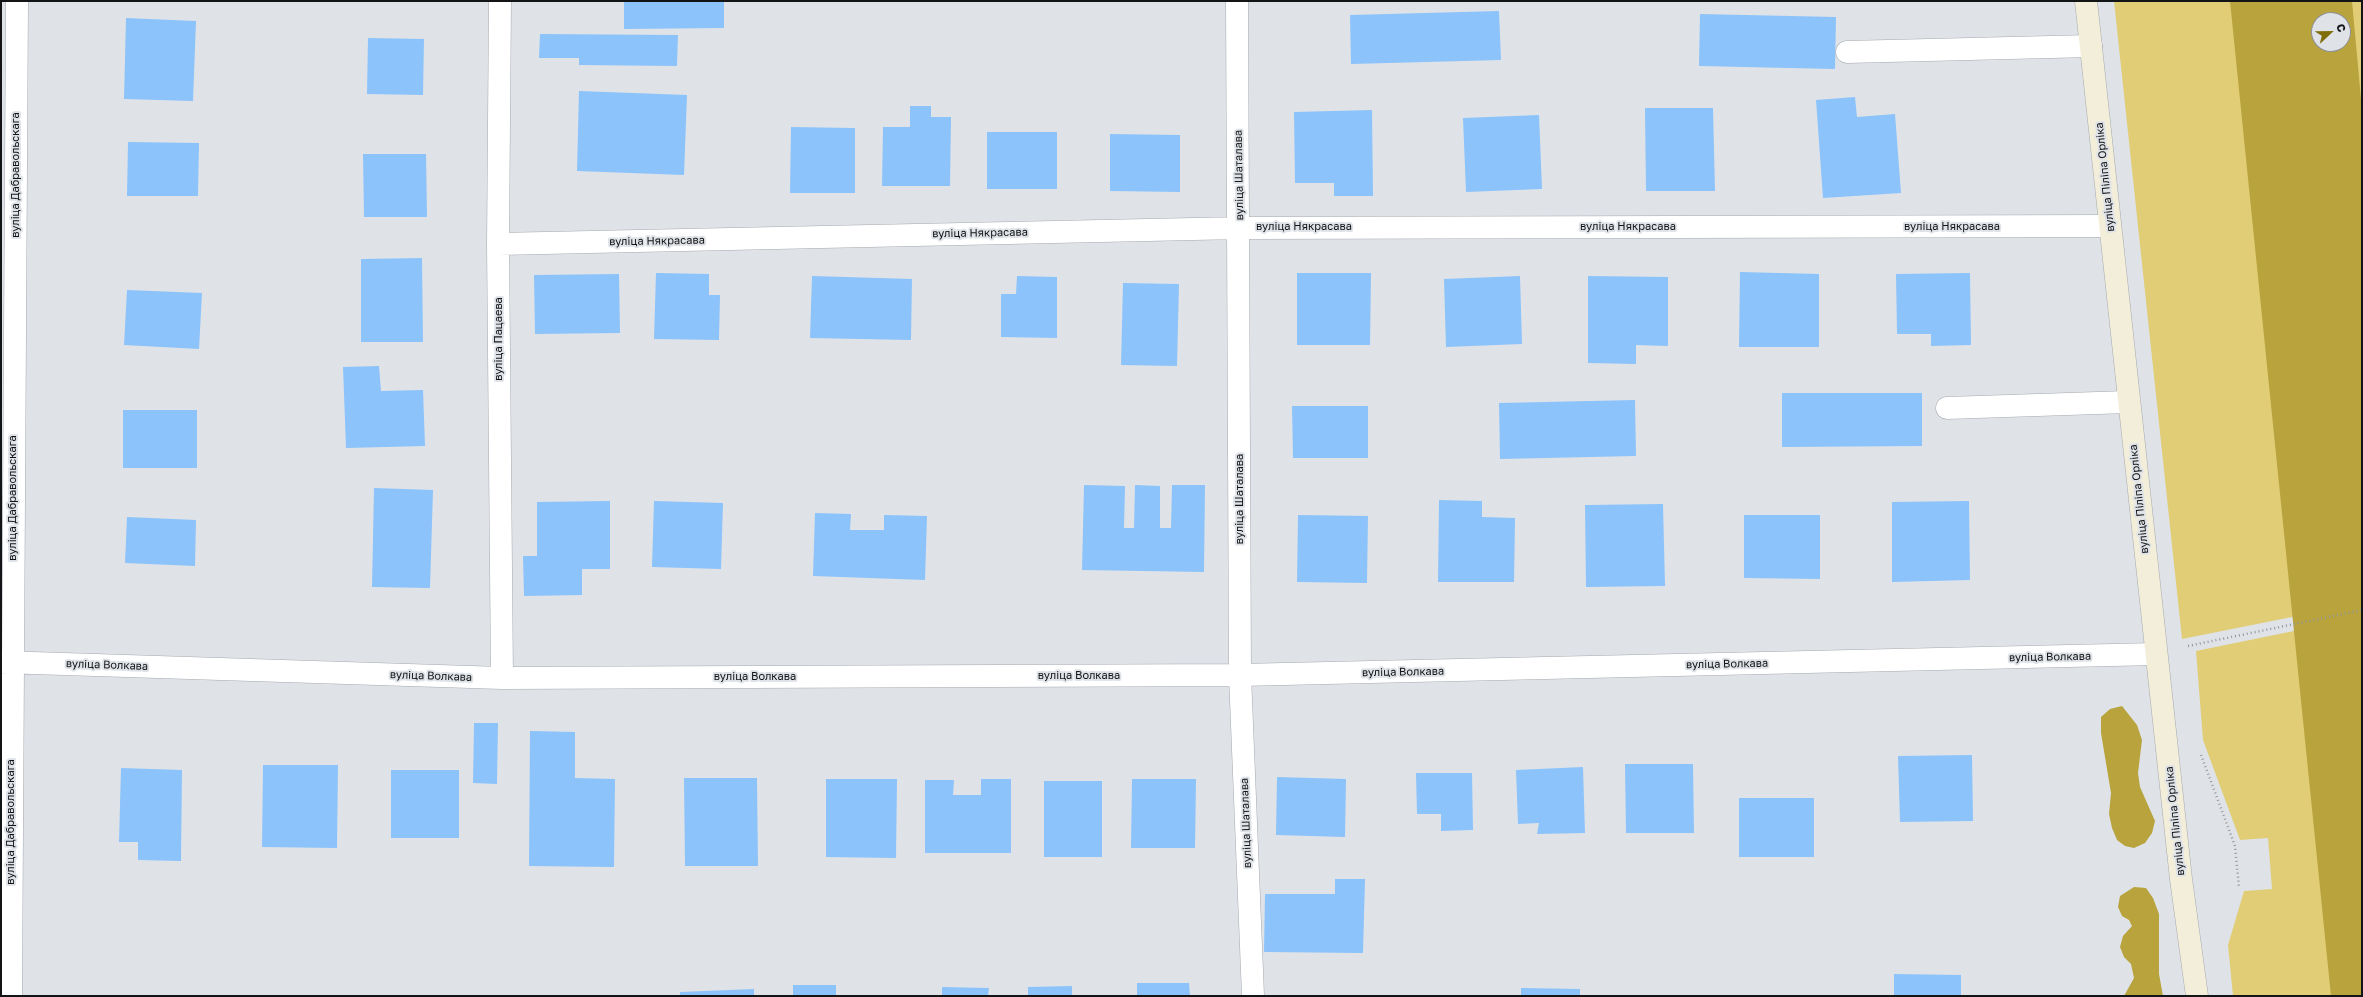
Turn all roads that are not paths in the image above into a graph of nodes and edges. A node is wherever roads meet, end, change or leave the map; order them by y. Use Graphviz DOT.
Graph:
graph roads {
  1 [pos="17,1"];
  2 [pos="500,1"];
  3 [pos="1237,1"];
  4 [pos="2086,1"];
  5 [pos="2091,46"];
  6 [pos="1847,52"];
  7 [pos="8,219"];
  8 [pos="2110,226"];
  9 [pos="1240,228"];
  10 [pos="498,244"];
  11 [pos="2128,402"];
  12 [pos="1947,408"];
  13 [pos="2156,654"];
  14 [pos="6,662"];
  15 [pos="1240,675"];
  16 [pos="502,678"];
  17 [pos="11,996"];
  18 [pos="1253,996"];
  19 [pos="2197,996"];
  1 -- 7 [label="street, вуліца Дабравольскага"];
  2 -- 10 [label="street, вуліца Пацаева"];
  3 -- 9 [label="street, вуліца Шаталава"];
  4 -- 5 [label="street, вуліца Піліпа Орліка"];
  5 -- 6 [label="street"];
  5 -- 8 [label="street, вуліца Піліпа Орліка"];
  7 -- 14 [label="street, вуліца Дабравольскага"];
  8 -- 9 [label="street, вуліца Някрасава"];
  8 -- 11 [label="street, вуліца Піліпа Орліка"];
  9 -- 10 [label="street, вуліца Някрасава"];
  9 -- 15 [label="street, вуліца Шаталава"];
  10 -- 16 [label="street, вуліца Пацаева"];
  11 -- 12 [label="street"];
  11 -- 13 [label="street, вуліца Піліпа Орліка"];
  13 -- 15 [label="street, вуліца Волкава"];
  13 -- 19 [label="street, вуліца Піліпа Орліка"];
  14 -- 16 [label="street, вуліца Волкава"];
  14 -- 17 [label="street, вуліца Дабравольскага"];
  15 -- 16 [label="street, вуліца Волкава"];
  15 -- 18 [label="street, вуліца Шаталава"];
}
